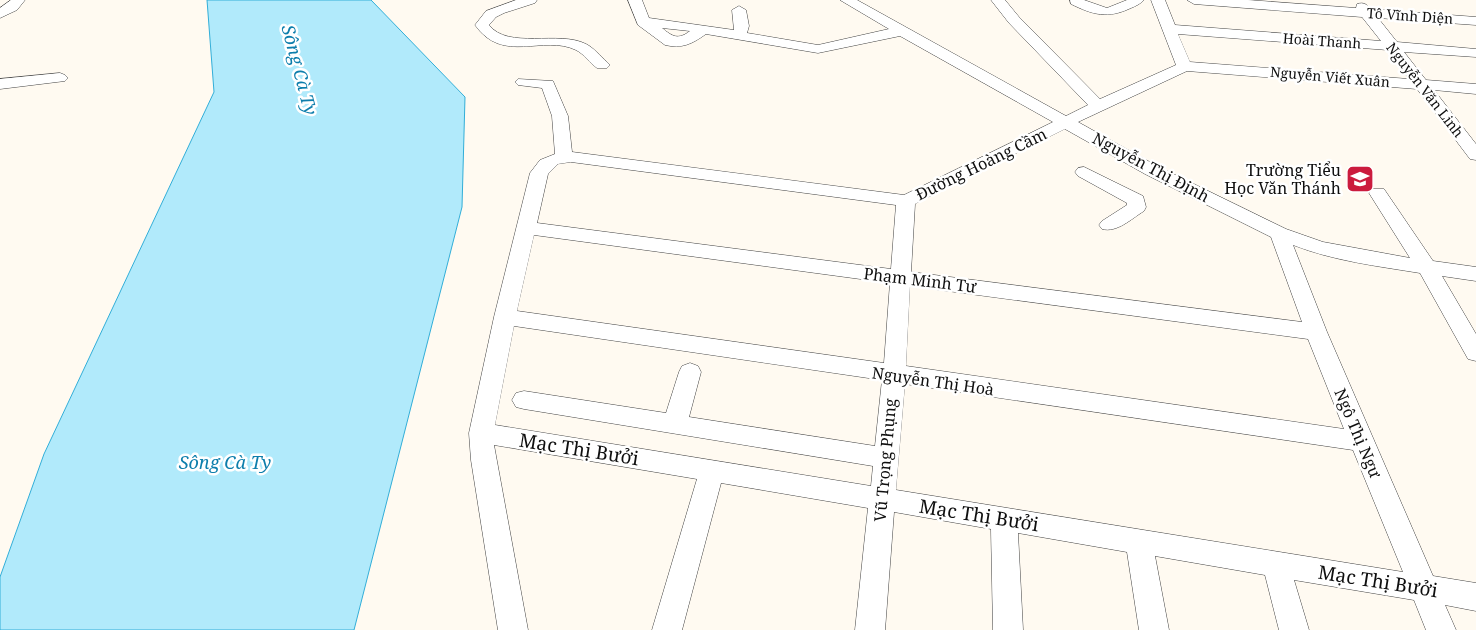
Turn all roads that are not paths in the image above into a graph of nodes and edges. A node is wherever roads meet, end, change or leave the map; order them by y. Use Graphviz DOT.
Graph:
graph roads {
  1 [pos="18,0"];
  2 [pos="530,0"];
  3 [pos="635,0"];
  4 [pos="847,0"];
  5 [pos="998,0"];
  6 [pos="1137,0"];
  7 [pos="1158,0"];
  8 [pos="1194,0"];
  9 [pos="1357,0"];
  10 [pos="1076,1"];
  11 [pos="739,10"];
  12 [pos="0,13"];
  13 [pos="1366,13"];
  14 [pos="1476,21"];
  15 [pos="1169,29"];
  16 [pos="902,31"];
  17 [pos="739,35"];
  18 [pos="1392,46"];
  19 [pos="1476,53"];
  20 [pos="602,65"];
  21 [pos="1184,67"];
  22 [pos="60,78"];
  23 [pos="522,82"];
  24 [pos="0,84"];
  25 [pos="1421,84"];
  26 [pos="1476,89"];
  27 [pos="1098,106"];
  28 [pos="1066,122"];
  29 [pos="1476,155"];
  30 [pos="555,161"];
  31 [pos="1151,170"];
  32 [pos="1084,172"];
  33 [pos="1117,189"];
  34 [pos="1378,192"];
  35 [pos="906,201"];
  36 [pos="1109,225"];
  37 [pos="525,228"];
  38 [pos="1279,233"];
  39 [pos="1427,268"];
  40 [pos="1476,274"];
  41 [pos="902,278"];
  42 [pos="505,317"];
  43 [pos="1316,332"];
  44 [pos="1476,353"];
  45 [pos="690,372"];
  46 [pos="894,375"];
  47 [pos="524,400"];
  48 [pos="675,424"];
  49 [pos="481,433"];
  50 [pos="1361,441"];
  51 [pos="886,458"];
  52 [pos="712,471"];
  53 [pos="882,499"];
  54 [pos="1004,519"];
  55 [pos="1139,541"];
  56 [pos="1275,564"];
  57 [pos="1424,588"];
  58 [pos="1476,597"];
  59 [pos="513,630"];
  60 [pos="667,630"];
  61 [pos="870,630"];
  62 [pos="1008,630"];
  63 [pos="1154,630"];
  64 [pos="1294,630"];
  65 [pos="1441,630"];
  1 -- 12 [label="street"];
  2 -- 20 [label="street"];
  3 -- 17 [label="street"];
  4 -- 16 [label="street, Nguyễn Thị Định"];
  5 -- 27 [label="street"];
  6 -- 10 [label="street"];
  7 -- 15 [label="street"];
  8 -- 13 [label="street, Tô Vĩnh Diện"];
  9 -- 13 [label="street, Nguyễn Văn Linh"];
  11 -- 17 [label="street"];
  13 -- 14 [label="street, Tô Vĩnh Diện"];
  13 -- 18 [label="street, Nguyễn Văn Linh"];
  15 -- 18 [label="street, Hoài Thanh"];
  15 -- 21 [label="street"];
  16 -- 17 [label="street"];
  16 -- 28 [label="street, Nguyễn Thị Định"];
  18 -- 19 [label="street, Hoài Thanh"];
  18 -- 25 [label="street, Nguyễn Văn Linh"];
  21 -- 25 [label="street, Nguyễn Viết Xuân"];
  21 -- 27 [label="street, Đường Hoàng Cầm"];
  22 -- 24 [label="street"];
  23 -- 30 [label="street"];
  25 -- 26 [label="street, Nguyễn Viết Xuân"];
  25 -- 29 [label="street, Nguyễn Văn Linh"];
  27 -- 28 [label="street, Đường Hoàng Cầm"];
  28 -- 31 [label="street, Nguyễn Thị Định"];
  28 -- 35 [label="street, Đường Hoàng Cầm"];
  30 -- 35 [label="street, Đường Hoàng Cầm"];
  30 -- 37 [label="street"];
  31 -- 33 [label="street"];
  31 -- 38 [label="street, Nguyễn Thị Định"];
  32 -- 33 [label="street"];
  33 -- 36 [label="street"];
  34 -- 39 [label="street"];
  35 -- 41 [label="street, Vũ Trọng Phụng"];
  37 -- 41 [label="street, Phạm Minh Tư"];
  37 -- 42 [label="street"];
  38 -- 39 [label="street, Nguyễn Thị Định"];
  38 -- 43 [label="street, Ngô Thị Ngư"];
  39 -- 40 [label="street, Nguyễn Thị Định"];
  39 -- 44 [label="street"];
  41 -- 43 [label="street, Phạm Minh Tư"];
  41 -- 46 [label="street, Vũ Trọng Phụng"];
  42 -- 46 [label="street, Nguyễn Thị Hoà"];
  42 -- 49 [label="street"];
  43 -- 50 [label="street, Ngô Thị Ngư"];
  45 -- 48 [label="street"];
  46 -- 50 [label="street, Nguyễn Thị Hoà"];
  46 -- 51 [label="street, Vũ Trọng Phụng"];
  47 -- 48 [label="street"];
  48 -- 51 [label="street"];
  49 -- 52 [label="street, Mạc Thị Bưởi"];
  49 -- 59 [label="street"];
  50 -- 57 [label="street, Ngô Thị Ngư"];
  51 -- 53 [label="street, Vũ Trọng Phụng"];
  52 -- 53 [label="street, Mạc Thị Bưởi"];
  52 -- 60 [label="street"];
  53 -- 54 [label="street, Mạc Thị Bưởi"];
  53 -- 61 [label="street, Vũ Trọng Phụng"];
  54 -- 55 [label="street, Mạc Thị Bưởi"];
  54 -- 62 [label="street"];
  55 -- 56 [label="street, Mạc Thị Bưởi"];
  55 -- 63 [label="street"];
  56 -- 57 [label="street, Mạc Thị Bưởi"];
  56 -- 64 [label="street"];
  57 -- 58 [label="street, Mạc Thị Bưởi"];
  57 -- 65 [label="street, Ngô Thị Ngư"];
}
